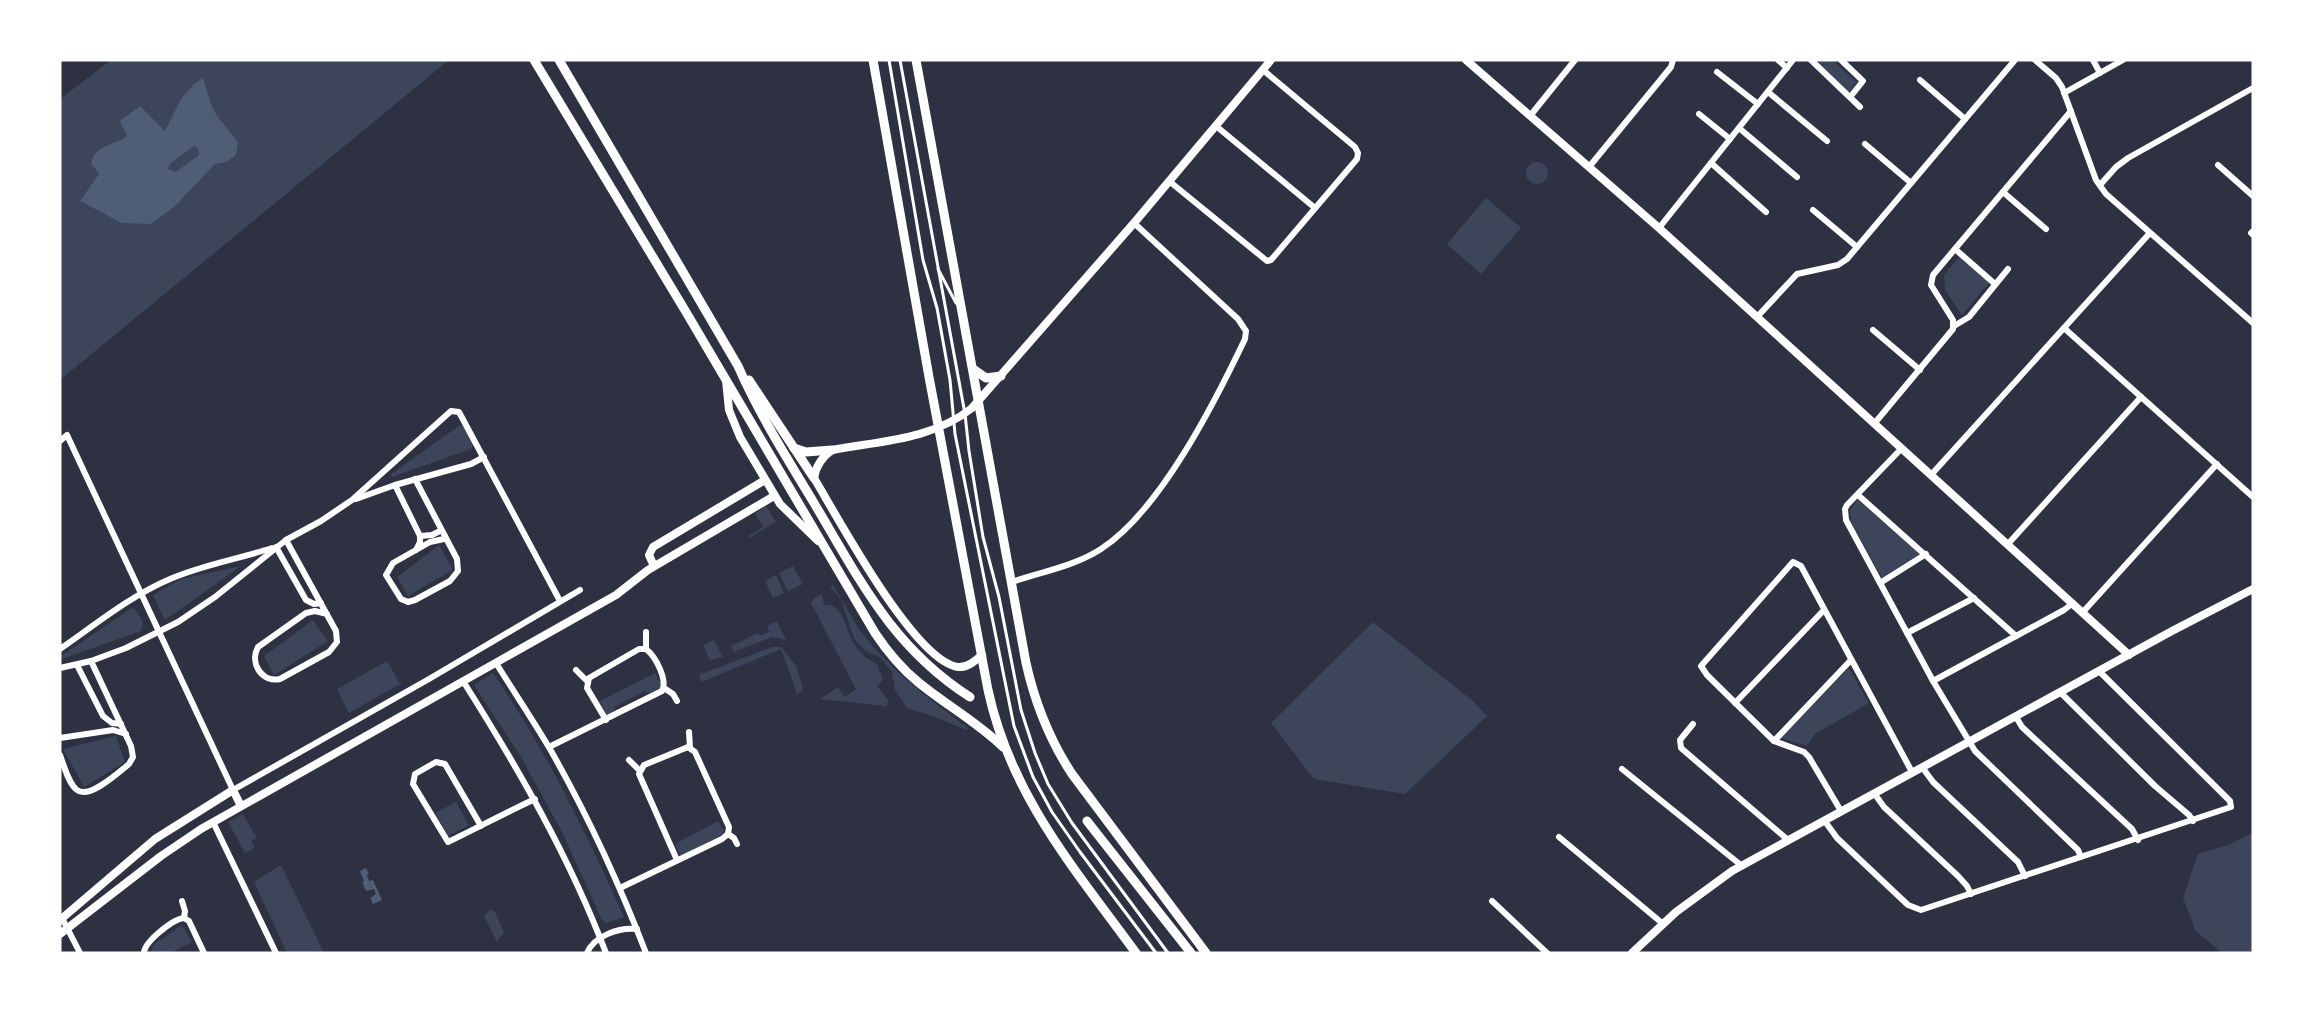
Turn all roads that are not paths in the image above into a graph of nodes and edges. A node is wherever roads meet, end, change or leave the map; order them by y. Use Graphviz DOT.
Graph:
graph roads {
  1 [pos="534,60"];
  2 [pos="559,60"];
  3 [pos="873,60"];
  4 [pos="888,60"];
  5 [pos="900,60"];
  6 [pos="916,60"];
  7 [pos="1271,60"];
  8 [pos="1575,60"];
  9 [pos="1778,60"];
  10 [pos="1793,60"];
  11 [pos="1811,60"];
  12 [pos="1841,60"];
  13 [pos="2015,60"];
  14 [pos="2035,60"];
  15 [pos="2093,60"];
  16 [pos="2123,60"];
  17 [pos="1673,61"];
  18 [pos="1471,62"];
  19 [pos="1787,68"];
  20 [pos="1263,70"];
  21 [pos="1718,72"];
  22 [pos="2100,73"];
  23 [pos="1920,80"];
  24 [pos="2253,88"];
  25 [pos="1768,92"];
  26 [pos="2064,93"];
  27 [pos="1851,96"];
  28 [pos="1758,104"];
  29 [pos="1860,107"];
  30 [pos="2071,111"];
  31 [pos="1699,114"];
  32 [pos="1530,116"];
  33 [pos="1965,119"];
  34 [pos="1216,126"];
  35 [pos="1739,128"];
  36 [pos="1730,140"];
  37 [pos="1827,141"];
  38 [pos="1865,144"];
  39 [pos="1711,163"];
  40 [pos="2218,165"];
  41 [pos="1589,167"];
  42 [pos="1797,177"];
  43 [pos="1169,181"];
  44 [pos="1911,183"];
  45 [pos="2100,186"];
  46 [pos="2003,192"];
  47 [pos="2253,196"];
  48 [pos="1315,208"];
  49 [pos="1813,210"];
  50 [pos="1766,212"];
  51 [pos="1134,223"];
  52 [pos="1659,228"];
  53 [pos="2046,229"];
  54 [pos="2150,234"];
  55 [pos="1857,247"];
  56 [pos="1955,249"];
  57 [pos="936,264"];
  58 [pos="2008,269"];
  59 [pos="1995,284"];
  60 [pos="961,313"];
  61 [pos="1757,318"];
  62 [pos="2253,323"];
  63 [pos="1954,326"];
  64 [pos="2064,328"];
  65 [pos="1873,330"];
  66 [pos="738,366"];
  67 [pos="973,369"];
  68 [pos="1920,370"];
  69 [pos="1001,376"];
  70 [pos="726,380"];
  71 [pos="2141,397"];
  72 [pos="979,402"];
  73 [pos="965,414"];
  74 [pos="953,422"];
  75 [pos="1874,424"];
  76 [pos="939,429"];
  77 [pos="60,441"];
  78 [pos="794,448"];
  79 [pos="1902,448"];
  80 [pos="832,450"];
  81 [pos="484,457"];
  82 [pos="2217,464"];
  83 [pos="1931,475"];
  84 [pos="814,478"];
  85 [pos="415,479"];
  86 [pos="765,480"];
  87 [pos="395,485"];
  88 [pos="1858,495"];
  89 [pos="774,496"];
  90 [pos="2253,497"];
  91 [pos="352,500"];
  92 [pos="440,531"];
  93 [pos="420,536"];
  94 [pos="444,539"];
  95 [pos="286,540"];
  96 [pos="820,542"];
  97 [pos="2008,544"];
  98 [pos="276,547"];
  99 [pos="416,550"];
  100 [pos="1926,554"];
  101 [pos="654,566"];
  102 [pos="1012,582"];
  103 [pos="1880,583"];
  104 [pos="2253,589"];
  105 [pos="580,590"];
  106 [pos="141,594"];
  107 [pos="1974,598"];
  108 [pos="306,600"];
  109 [pos="560,601"];
  110 [pos="321,603"];
  111 [pos="2073,603"];
  112 [pos="1824,610"];
  113 [pos="2083,612"];
  114 [pos="327,614"];
  115 [pos="302,616"];
  116 [pos="646,632"];
  117 [pos="159,633"];
  118 [pos="1906,633"];
  119 [pos="2016,636"];
  120 [pos="60,649"];
  121 [pos="646,649"];
  122 [pos="982,655"];
  123 [pos="2129,655"];
  124 [pos="1851,660"];
  125 [pos="91,661"];
  126 [pos="496,663"];
  127 [pos="77,665"];
  128 [pos="60,668"];
  129 [pos="576,670"];
  130 [pos="2100,672"];
  131 [pos="463,681"];
  132 [pos="587,681"];
  133 [pos="1932,681"];
  134 [pos="664,688"];
  135 [pos="2061,693"];
  136 [pos="970,697"];
  137 [pos="677,701"];
  138 [pos="1735,702"];
  139 [pos="103,716"];
  140 [pos="2016,717"];
  141 [pos="606,720"];
  142 [pos="121,724"];
  143 [pos="1693,724"];
  144 [pos="94,732"];
  145 [pos="689,732"];
  146 [pos="126,734"];
  147 [pos="60,738"];
  148 [pos="1774,741"];
  149 [pos="1968,741"];
  150 [pos="549,747"];
  151 [pos="690,748"];
  152 [pos="1005,749"];
  153 [pos="60,755"];
  154 [pos="629,760"];
  155 [pos="1922,767"];
  156 [pos="1622,769"];
  157 [pos="639,770"];
  158 [pos="1912,772"];
  159 [pos="233,790"];
  160 [pos="1874,793"];
  161 [pos="534,799"];
  162 [pos="241,806"];
  163 [pos="1841,811"];
  164 [pos="1087,820"];
  165 [pos="1824,820"];
  166 [pos="2193,821"];
  167 [pos="213,822"];
  168 [pos="481,826"];
  169 [pos="728,834"];
  170 [pos="1559,837"];
  171 [pos="1788,840"];
  172 [pos="2138,840"];
  173 [pos="736,844"];
  174 [pos="2081,857"];
  175 [pos="677,860"];
  176 [pos="1742,866"];
  177 [pos="2025,876"];
  178 [pos="620,888"];
  179 [pos="1971,894"];
  180 [pos="182,901"];
  181 [pos="1492,901"];
  182 [pos="184,918"];
  183 [pos="61,919"];
  184 [pos="1662,923"];
  185 [pos="68,928"];
  186 [pos="637,928"];
  187 [pos="60,934"];
  188 [pos="601,938"];
  189 [pos="80,953"];
  190 [pos="144,953"];
  191 [pos="204,953"];
  192 [pos="276,953"];
  193 [pos="587,953"];
  194 [pos="606,953"];
  195 [pos="646,953"];
  196 [pos="1136,953"];
  197 [pos="1156,953"];
  198 [pos="1168,953"];
  199 [pos="1191,953"];
  200 [pos="1206,953"];
  201 [pos="1547,953"];
  202 [pos="1632,953"];
  1 -- 70 [label="main road"];
  2 -- 66 [label="main road"];
  3 -- 76 [label="main road"];
  4 -- 74 [label="lane"];
  5 -- 57 [label="lane"];
  6 -- 60 [label="main road"];
  7 -- 20 [label="main road"];
  8 -- 32 [label="street"];
  9 -- 19 [label="street"];
  10 -- 19 [label="street"];
  11 -- 27 [label="street"];
  12 -- 27 [label="street"];
  13 -- 33 [label="street"];
  14 -- 26 [label="street"];
  15 -- 22 [label="street"];
  16 -- 22 [label="street"];
  17 -- 41 [label="street"];
  18 -- 32 [label="street"];
  19 -- 25 [label="street"];
  20 -- 34 [label="main road"];
  20 -- 48 [label="street"];
  21 -- 28 [label="street"];
  22 -- 26 [label="street"];
  23 -- 33 [label="street"];
  24 -- 45 [label="street"];
  25 -- 28 [label="street"];
  25 -- 37 [label="street"];
  26 -- 30 [label="street"];
  27 -- 29 [label="street"];
  28 -- 35 [label="street"];
  30 -- 45 [label="street"];
  30 -- 46 [label="street"];
  31 -- 36 [label="street"];
  32 -- 41 [label="street"];
  33 -- 44 [label="street"];
  34 -- 43 [label="main road"];
  34 -- 48 [label="street"];
  35 -- 36 [label="street"];
  35 -- 42 [label="street"];
  36 -- 39 [label="street"];
  38 -- 44 [label="street"];
  39 -- 50 [label="street"];
  39 -- 52 [label="street"];
  40 -- 47 [label="street"];
  41 -- 52 [label="street"];
  43 -- 48 [label="street"];
  43 -- 51 [label="main road"];
  44 -- 55 [label="street"];
  45 -- 54 [label="street"];
  46 -- 53 [label="street"];
  46 -- 56 [label="street"];
  49 -- 55 [label="street"];
  51 -- 69 [label="main road"];
  51 -- 102 [label="street"];
  52 -- 61 [label="street"];
  54 -- 62 [label="street"];
  54 -- 64 [label="street"];
  55 -- 61 [label="street"];
  56 -- 59 [label="street"];
  56 -- 63 [label="street"];
  57 -- 60 [label="lane"];
  57 -- 73 [label="lane"];
  58 -- 59 [label="street"];
  59 -- 63 [label="street"];
  60 -- 67 [label="main road"];
  61 -- 75 [label="street"];
  63 -- 68 [label="street"];
  64 -- 71 [label="street"];
  64 -- 83 [label="street"];
  65 -- 68 [label="street"];
  66 -- 78 [label="main road"];
  66 -- 136 [label="main road"];
  67 -- 69 [label="main road"];
  67 -- 72 [label="main road"];
  68 -- 75 [label="street"];
  69 -- 72 [label="main road"];
  70 -- 86 [label="street"];
  70 -- 96 [label="main road"];
  71 -- 82 [label="street"];
  71 -- 97 [label="street"];
  72 -- 73 [label="main road"];
  72 -- 102 [label="main road"];
  73 -- 74 [label="main road"];
  73 -- 198 [label="lane"];
  74 -- 76 [label="main road"];
  74 -- 197 [label="lane"];
  75 -- 79 [label="street"];
  76 -- 80 [label="main road"];
  76 -- 122 [label="main road"];
  77 -- 106 [label="street"];
  78 -- 80 [label="main road"];
  78 -- 84 [label="main road"];
  79 -- 83 [label="street"];
  79 -- 88 [label="street"];
  80 -- 84 [label="main road"];
  81 -- 85 [label="street"];
  81 -- 91 [label="street"];
  81 -- 109 [label="street"];
  82 -- 90 [label="street"];
  82 -- 113 [label="street"];
  83 -- 97 [label="street"];
  84 -- 122 [label="main road"];
  85 -- 87 [label="street"];
  85 -- 92 [label="street"];
  86 -- 89 [label="street"];
  86 -- 101 [label="street"];
  87 -- 91 [label="street"];
  87 -- 93 [label="street"];
  88 -- 100 [label="street"];
  88 -- 103 [label="street"];
  89 -- 96 [label="street"];
  89 -- 101 [label="street"];
  91 -- 95 [label="street"];
  92 -- 93 [label="street"];
  92 -- 94 [label="street"];
  93 -- 99 [label="street"];
  94 -- 99 [label="street"];
  94 -- 99 [label="street"];
  95 -- 98 [label="street"];
  95 -- 110 [label="street"];
  96 -- 152 [label="main road"];
  97 -- 111 [label="street"];
  98 -- 106 [label="street"];
  98 -- 108 [label="street"];
  98 -- 117 [label="street"];
  100 -- 103 [label="street"];
  100 -- 107 [label="street"];
  101 -- 126 [label="street"];
  102 -- 200 [label="main road"];
  103 -- 118 [label="street"];
  104 -- 123 [label="main road"];
  105 -- 109 [label="street"];
  106 -- 117 [label="street"];
  106 -- 120 [label="street"];
  107 -- 118 [label="street"];
  107 -- 119 [label="street"];
  108 -- 110 [label="street"];
  108 -- 115 [label="street"];
  109 -- 159 [label="street"];
  110 -- 114 [label="street"];
  111 -- 113 [label="street"];
  111 -- 119 [label="street"];
  112 -- 124 [label="street"];
  112 -- 138 [label="street"];
  112 -- 138 [label="street"];
  113 -- 123 [label="street"];
  114 -- 115 [label="street"];
  114 -- 115 [label="street"];
  116 -- 121 [label="street"];
  117 -- 125 [label="street"];
  117 -- 159 [label="street"];
  118 -- 133 [label="street"];
  119 -- 133 [label="street"];
  121 -- 132 [label="street"];
  121 -- 134 [label="street"];
  122 -- 152 [label="main road"];
  123 -- 130 [label="main road"];
  124 -- 148 [label="street"];
  124 -- 158 [label="street"];
  125 -- 127 [label="street"];
  125 -- 142 [label="street"];
  126 -- 131 [label="street"];
  126 -- 150 [label="street"];
  127 -- 128 [label="street"];
  127 -- 139 [label="street"];
  129 -- 132 [label="street"];
  130 -- 135 [label="main road"];
  130 -- 166 [label="street"];
  131 -- 161 [label="street"];
  131 -- 162 [label="street"];
  132 -- 141 [label="street"];
  133 -- 149 [label="street"];
  134 -- 137 [label="street"];
  134 -- 141 [label="street"];
  135 -- 140 [label="main road"];
  135 -- 166 [label="street"];
  138 -- 148 [label="street"];
  139 -- 142 [label="street"];
  139 -- 144 [label="street"];
  140 -- 149 [label="main road"];
  140 -- 172 [label="street"];
  141 -- 150 [label="street"];
  142 -- 146 [label="street"];
  143 -- 171 [label="street"];
  144 -- 146 [label="street"];
  144 -- 147 [label="street"];
  145 -- 151 [label="street"];
  146 -- 153 [label="street"];
  148 -- 163 [label="street"];
  149 -- 155 [label="main road"];
  149 -- 174 [label="street"];
  150 -- 178 [label="street"];
  151 -- 157 [label="street"];
  151 -- 169 [label="street"];
  152 -- 196 [label="main road"];
  154 -- 157 [label="street"];
  155 -- 158 [label="main road"];
  155 -- 177 [label="street"];
  156 -- 176 [label="street"];
  157 -- 175 [label="street"];
  158 -- 160 [label="main road"];
  159 -- 162 [label="street"];
  159 -- 183 [label="street"];
  160 -- 163 [label="main road"];
  160 -- 179 [label="street"];
  161 -- 168 [label="street"];
  161 -- 188 [label="street"];
  162 -- 167 [label="street"];
  163 -- 165 [label="main road"];
  164 -- 199 [label="main road"];
  165 -- 171 [label="main road"];
  165 -- 179 [label="street"];
  166 -- 172 [label="street"];
  167 -- 185 [label="street"];
  167 -- 192 [label="street"];
  168 -- 168 [label="street"];
  169 -- 173 [label="street"];
  169 -- 175 [label="street"];
  170 -- 184 [label="street"];
  171 -- 176 [label="main road"];
  172 -- 174 [label="street"];
  174 -- 177 [label="street"];
  175 -- 178 [label="street"];
  176 -- 184 [label="main road"];
  177 -- 179 [label="street"];
  178 -- 186 [label="street"];
  180 -- 182 [label="street"];
  181 -- 201 [label="street"];
  182 -- 190 [label="street"];
  182 -- 191 [label="street"];
  183 -- 185 [label="street"];
  184 -- 202 [label="main road"];
  185 -- 187 [label="street"];
  185 -- 189 [label="street"];
  186 -- 188 [label="street"];
  186 -- 195 [label="street"];
  188 -- 193 [label="street"];
  188 -- 194 [label="street"];
}
